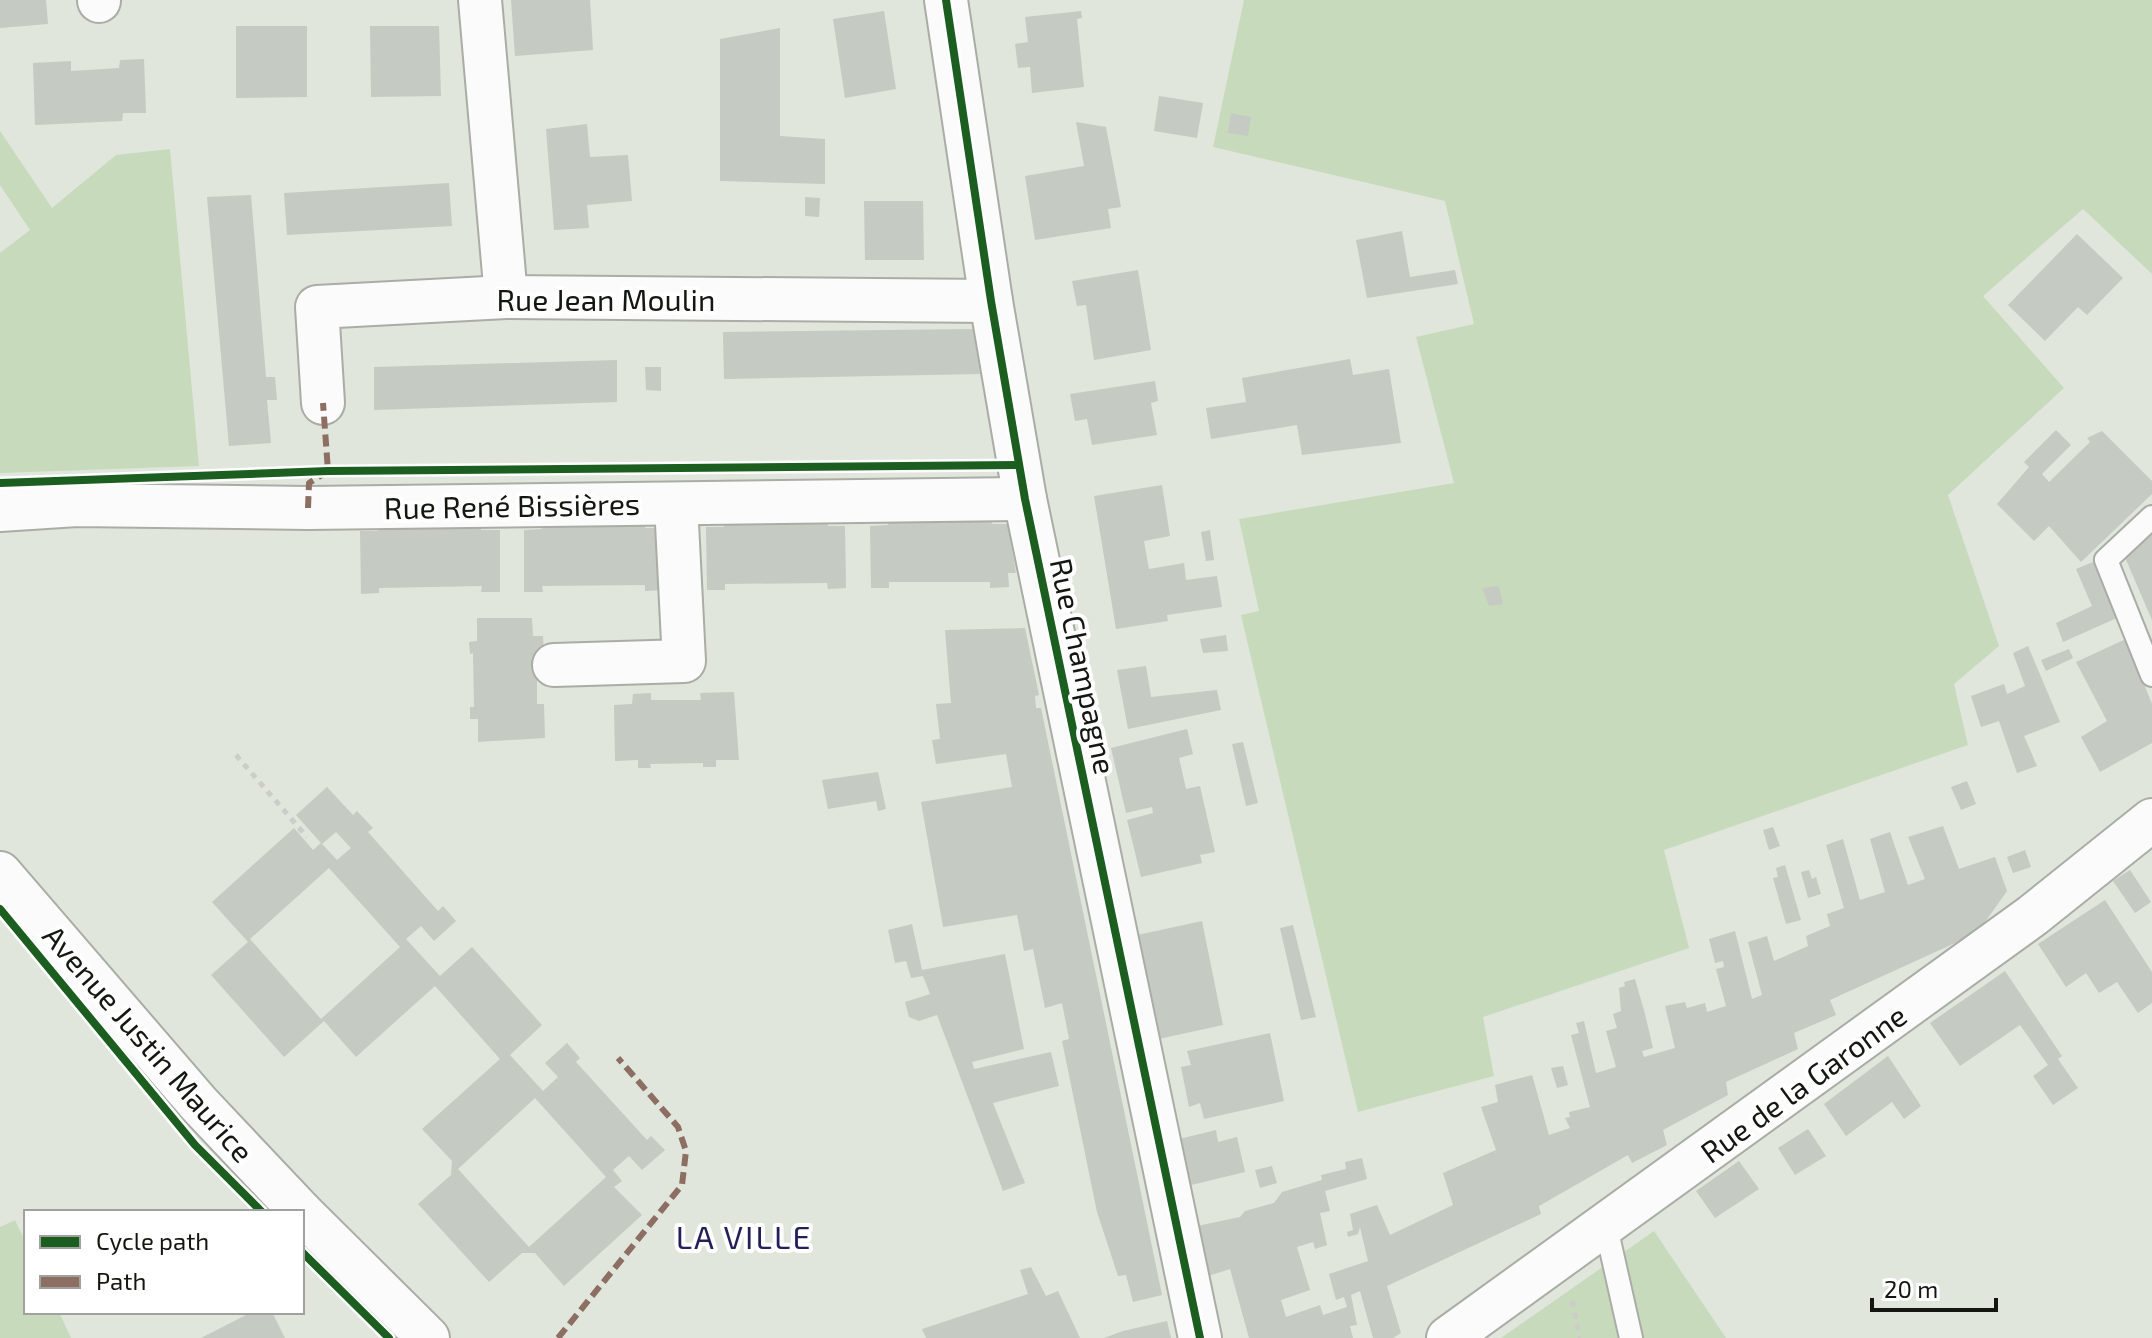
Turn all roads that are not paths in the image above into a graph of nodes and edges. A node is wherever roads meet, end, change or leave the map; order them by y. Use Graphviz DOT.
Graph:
graph roads {
  1 [pos="480,0"];
  2 [pos="946,0"];
  3 [pos="506,297"];
  4 [pos="991,301"];
  5 [pos="323,403"];
  6 [pos="1025,499"];
  7 [pos="676,504"];
  8 [pos="0,510"];
  9 [pos="2152,517"];
  10 [pos="554,665"];
  11 [pos="2152,675"];
  12 [pos="2152,820"];
  13 [pos="0,873"];
  14 [pos="300,1210"];
  15 [pos="304,1214"];
  16 [pos="1606,1227"];
  17 [pos="428,1338"];
  18 [pos="1200,1338"];
  19 [pos="1448,1338"];
  20 [pos="1631,1338"];
  1 -- 3 [label="street"];
  2 -- 4 [label="street, Rue Champagne"];
  3 -- 4 [label="street, Rue Jean Moulin"];
  3 -- 5 [label="street, Rue Jean Moulin"];
  4 -- 6 [label="street, Rue Champagne"];
  6 -- 7 [label="street, Rue René Bissières"];
  6 -- 18 [label="street, Rue Champagne"];
  7 -- 8 [label="street, Rue René Bissières"];
  7 -- 10 [label="street"];
  9 -- 11 [label="lane"];
  12 -- 16 [label="street, Rue de la Garonne"];
  13 -- 14 [label="street, Avenue Justin Maurice"];
  15 -- 17 [label="street, Avenue Justin Maurice"];
  16 -- 19 [label="street, Rue de la Garonne"];
  16 -- 20 [label="lane"];
}
